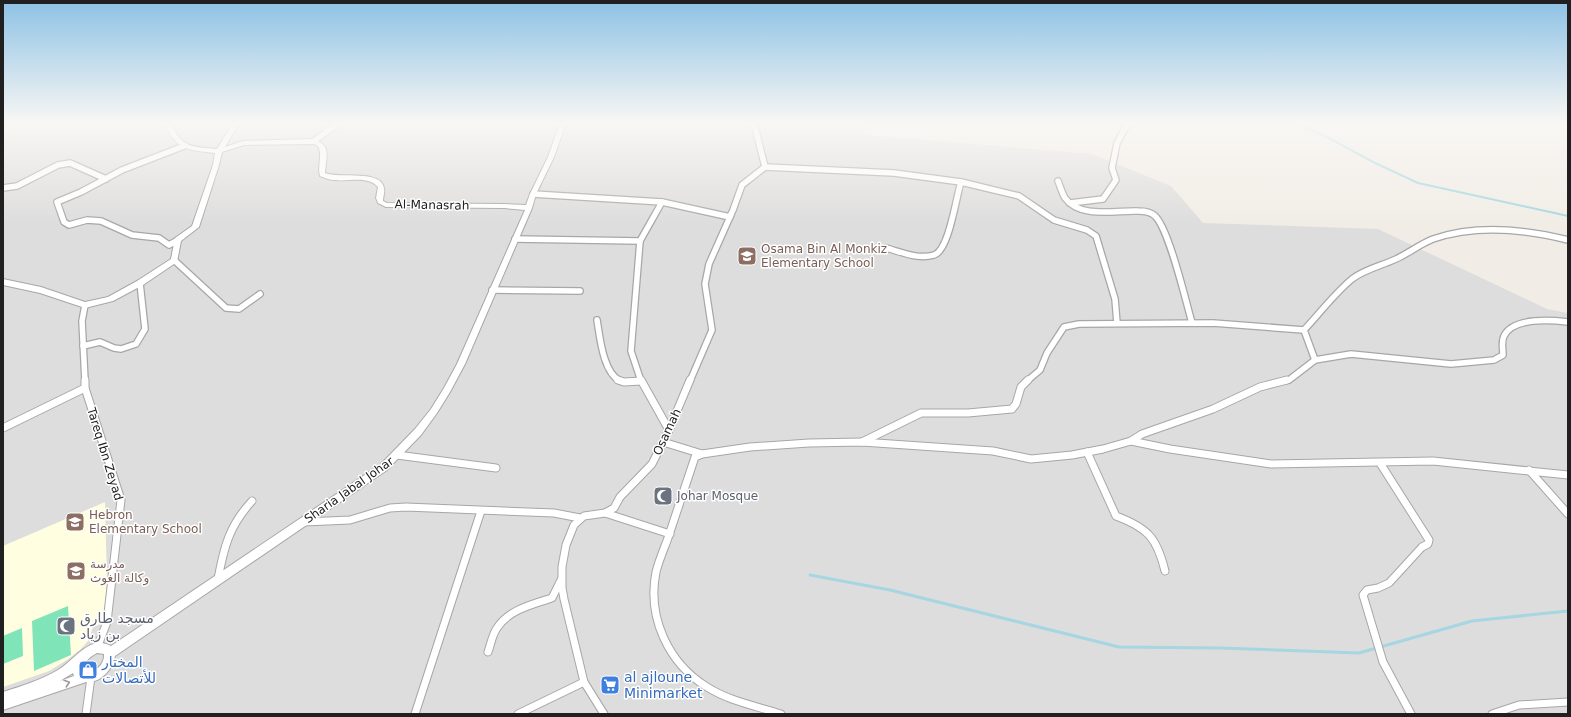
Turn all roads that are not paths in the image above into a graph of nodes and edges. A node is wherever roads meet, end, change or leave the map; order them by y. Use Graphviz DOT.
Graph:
graph roads {
  1 [pos="157,156"];
  2 [pos="218,156"];
  3 [pos="325,156"];
  4 [pos="550,156"];
  5 [pos="762,156"];
  6 [pos="1114,156"];
  7 [pos="765,167"];
  8 [pos="106,179"];
  9 [pos="1058,180"];
  10 [pos="961,182"];
  11 [pos="3,188"];
  12 [pos="533,194"];
  13 [pos="662,202"];
  14 [pos="1070,203"];
  15 [pos="529,208"];
  16 [pos="733,210"];
  17 [pos="514,239"];
  18 [pos="178,240"];
  19 [pos="1568,240"];
  20 [pos="640,241"];
  21 [pos="886,248"];
  22 [pos="174,260"];
  23 [pos="3,282"];
  24 [pos="140,283"];
  25 [pos="492,290"];
  26 [pos="580,291"];
  27 [pos="260,294"];
  28 [pos="85,305"];
  29 [pos="597,320"];
  30 [pos="1568,322"];
  31 [pos="1117,323"];
  32 [pos="1192,323"];
  33 [pos="1304,330"];
  34 [pos="83,346"];
  35 [pos="1315,360"];
  36 [pos="640,381"];
  37 [pos="85,388"];
  38 [pos="3,428"];
  39 [pos="669,430"];
  40 [pos="1131,441"];
  41 [pos="663,442"];
  42 [pos="862,442"];
  43 [pos="1087,452"];
  44 [pos="702,454"];
  45 [pos="397,455"];
  46 [pos="1380,463"];
  47 [pos="496,468"];
  48 [pos="1528,470"];
  49 [pos="1568,475"];
  50 [pos="252,501"];
  51 [pos="481,511"];
  52 [pos="605,513"];
  53 [pos="1568,514"];
  54 [pos="580,518"];
  55 [pos="304,522"];
  56 [pos="670,534"];
  57 [pos="1165,571"];
  58 [pos="218,578"];
  59 [pos="562,579"];
  60 [pos="97,648"];
  61 [pos="488,652"];
  62 [pos="110,653"];
  63 [pos="80,661"];
  64 [pos="88,677"];
  65 [pos="584,682"];
  66 [pos="3,697"];
  67 [pos="1568,702"];
  68 [pos="3,705"];
  69 [pos="86,714"];
  70 [pos="415,714"];
  71 [pos="518,714"];
  72 [pos="604,714"];
  73 [pos="781,714"];
  74 [pos="1411,714"];
  75 [pos="1492,714"];
  1 -- 8 [label="street"];
  2 -- 18 [label="street"];
  3 -- 15 [label="street, Al-Manasrah"];
  4 -- 12 [label="street, Sharia Jabal Johar"];
  5 -- 7 [label="street"];
  6 -- 14 [label="street"];
  7 -- 10 [label="street"];
  7 -- 16 [label="street, Osamah"];
  8 -- 11 [label="street"];
  8 -- 18 [label="street"];
  9 -- 14 [label="street"];
  10 -- 21 [label="street"];
  10 -- 31 [label="street"];
  12 -- 13 [label="street"];
  12 -- 15 [label="street, Sharia Jabal Johar"];
  13 -- 16 [label="street"];
  13 -- 20 [label="street"];
  14 -- 32 [label="street"];
  15 -- 17 [label="street, Sharia Jabal Johar"];
  16 -- 39 [label="street, Osamah"];
  17 -- 20 [label="street"];
  17 -- 25 [label="street, Sharia Jabal Johar"];
  18 -- 22 [label="street"];
  19 -- 33 [label="street"];
  20 -- 36 [label="street"];
  22 -- 24 [label="street"];
  22 -- 27 [label="street"];
  23 -- 28 [label="street"];
  24 -- 28 [label="street"];
  24 -- 34 [label="street"];
  25 -- 26 [label="street"];
  25 -- 45 [label="street, Sharia Jabal Johar"];
  28 -- 34 [label="street, Tareq Ibn Zeyad"];
  29 -- 36 [label="street"];
  30 -- 35 [label="street"];
  31 -- 32 [label="street"];
  31 -- 42 [label="street"];
  32 -- 33 [label="street"];
  33 -- 35 [label="street"];
  34 -- 37 [label="street, Tareq Ibn Zeyad"];
  35 -- 40 [label="street"];
  36 -- 39 [label="street"];
  37 -- 38 [label="street"];
  37 -- 60 [label="street, Tareq Ibn Zeyad"];
  39 -- 41 [label="street, Osamah"];
  40 -- 43 [label="street"];
  40 -- 46 [label="street"];
  41 -- 44 [label="street"];
  41 -- 52 [label="street, Osamah"];
  42 -- 43 [label="street"];
  42 -- 44 [label="street"];
  43 -- 57 [label="street"];
  44 -- 56 [label="street"];
  45 -- 47 [label="street"];
  45 -- 55 [label="street, Sharia Jabal Johar"];
  46 -- 48 [label="street"];
  46 -- 74 [label="street"];
  48 -- 49 [label="street"];
  48 -- 53 [label="street"];
  50 -- 58 [label="street"];
  51 -- 54 [label="street"];
  51 -- 55 [label="street"];
  51 -- 70 [label="street"];
  52 -- 54 [label="street"];
  52 -- 56 [label="street"];
  54 -- 59 [label="street"];
  55 -- 58 [label="street, Sharia Jabal Johar"];
  56 -- 73 [label="street"];
  58 -- 62 [label="street, Sharia Jabal Johar"];
  59 -- 61 [label="street"];
  59 -- 65 [label="street"];
  60 -- 62 [label="street"];
  60 -- 63 [label="street"];
  62 -- 64 [label="street"];
  63 -- 64 [label="street"];
  63 -- 66 [label="street"];
  68 -- 64 [label="street, one-way"];
  64 -- 69 [label="street"];
  65 -- 71 [label="street"];
  65 -- 72 [label="street"];
  67 -- 75 [label="street"];
}
